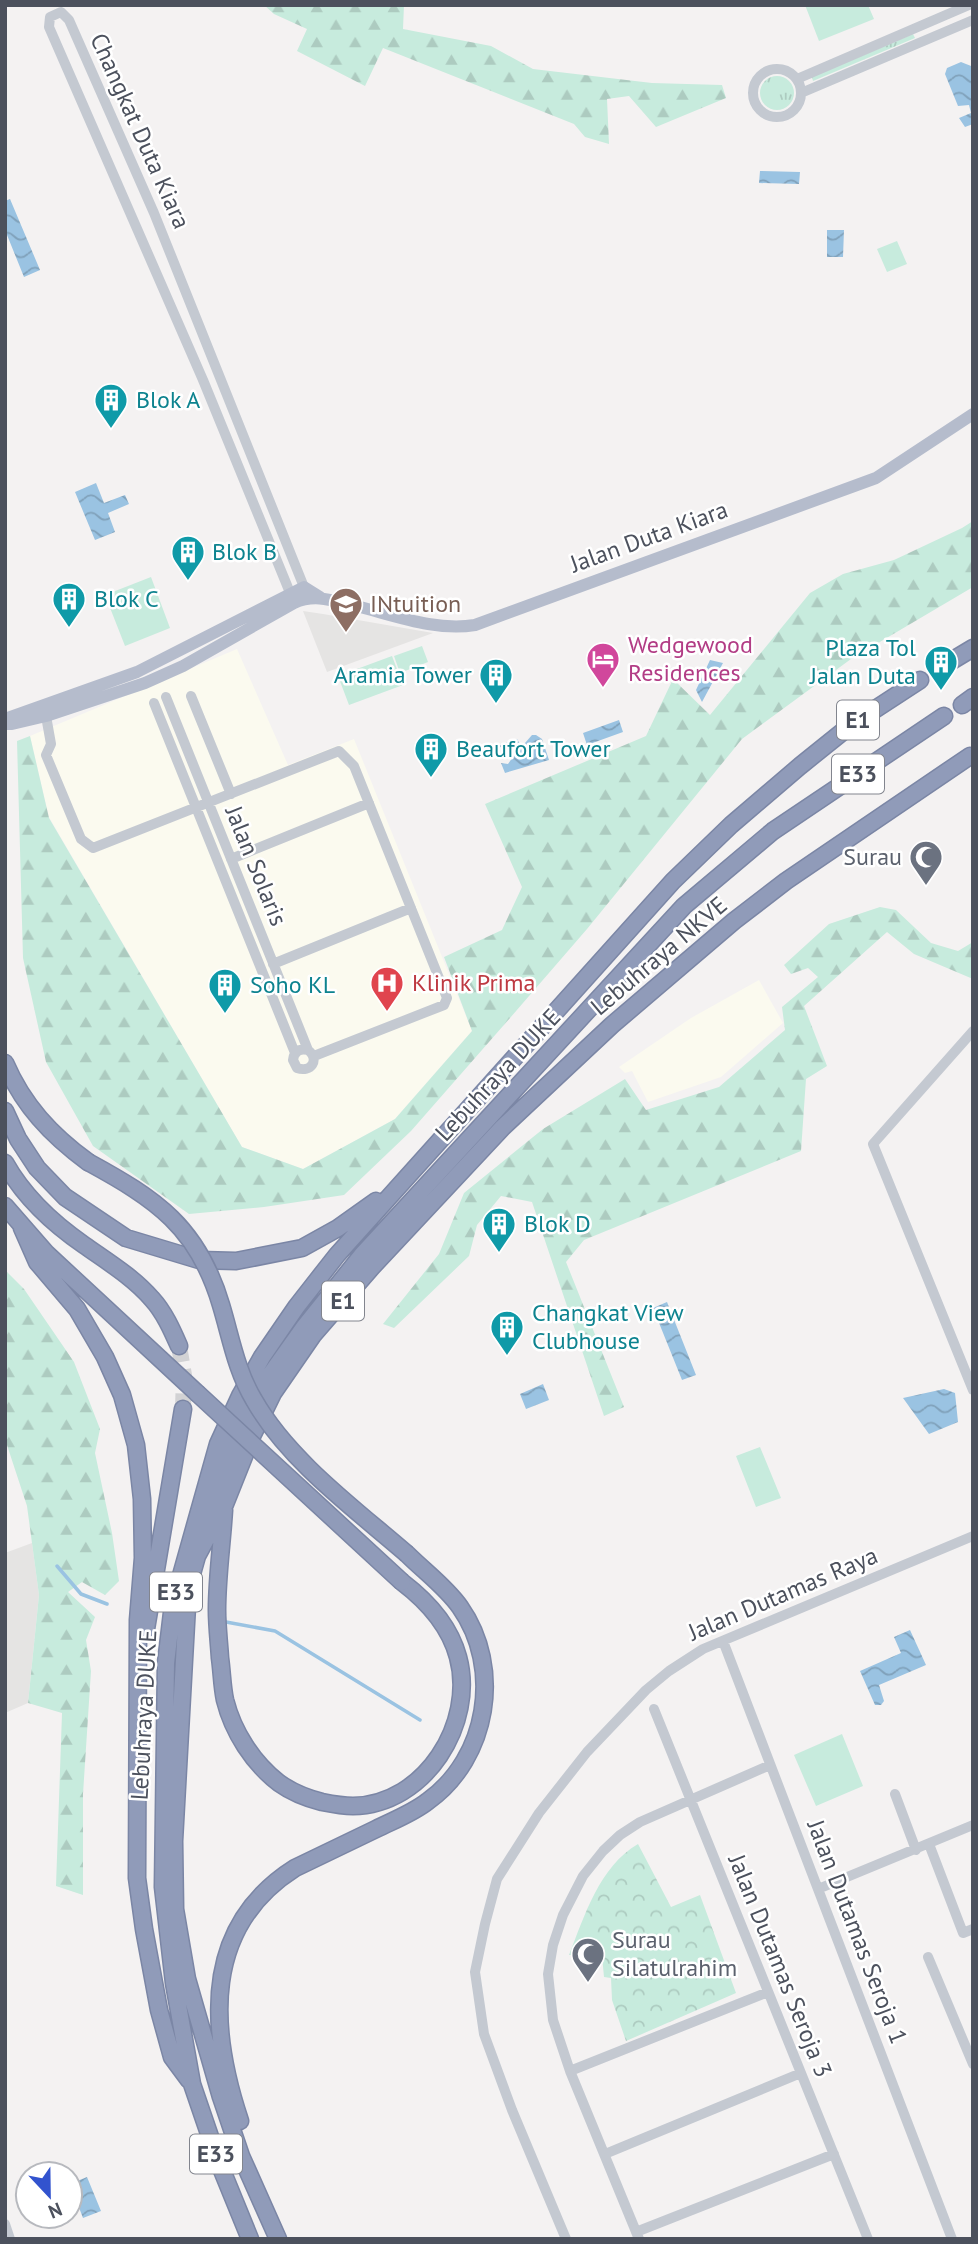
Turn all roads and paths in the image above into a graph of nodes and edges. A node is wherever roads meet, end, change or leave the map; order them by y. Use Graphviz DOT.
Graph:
graph roads {
  1 [pos="969,5"];
  2 [pos="973,20"];
  3 [pos="797,79"];
  4 [pos="801,93"];
  5 [pos="973,414"];
  6 [pos="306,592"];
  7 [pos="292,598"];
  8 [pos="973,648"];
  9 [pos="938,669"];
  10 [pos="148,674"];
  11 [pos="920,680"];
  12 [pos="191,696"];
  13 [pos="166,697"];
  14 [pos="154,703"];
  15 [pos="46,716"];
  16 [pos="944,716"];
  17 [pos="5,721"];
  18 [pos="970,756"];
  19 [pos="230,794"];
  20 [pos="208,803"];
  21 [pos="369,803"];
  22 [pos="196,808"];
  23 [pos="231,859"];
  24 [pos="411,908"];
  25 [pos="274,964"];
  26 [pos="973,1031"];
  27 [pos="295,1053"];
  28 [pos="311,1053"];
  29 [pos="5,1063"];
  30 [pos="5,1111"];
  31 [pos="5,1163"];
  32 [pos="415,1168"];
  33 [pos="5,1206"];
  34 [pos="22,1228"];
  35 [pos="179,1346"];
  36 [pos="973,1390"];
  37 [pos="183,1409"];
  38 [pos="225,1504"];
  39 [pos="973,1536"];
  40 [pos="197,1556"];
  41 [pos="723,1641"];
  42 [pos="139,1662"];
  43 [pos="654,1709"];
  44 [pos="770,1765"];
  45 [pos="895,1794"];
  46 [pos="690,1799"];
  47 [pos="973,1825"];
  48 [pos="929,1844"];
  49 [pos="916,1850"];
  50 [pos="818,1889"];
  51 [pos="973,1929"];
  52 [pos="928,1957"];
  53 [pos="768,1992"];
  54 [pos="973,2064"];
  55 [pos="570,2071"];
  56 [pos="801,2073"];
  57 [pos="192,2084"];
  58 [pos="605,2154"];
  59 [pos="834,2154"];
  60 [pos="241,2156"];
  61 [pos="5,2224"];
  62 [pos="638,2235"];
  63 [pos="867,2238"];
  64 [pos="10,2239"];
  65 [pos="250,2239"];
  66 [pos="278,2239"];
  67 [pos="566,2239"];
  68 [pos="952,2239"];
  1 -- 3 [label="street"];
  2 -- 4 [label="street"];
  3 -- 4 [label="street"];
  3 -- 4 [label="street"];
  5 -- 6 [label="main road, Jalan Duta Kiara"];
  6 -- 7 [label="main road, Jalan Duta Kiara"];
  6 -- 7 [label="street, Changkat Duta Kiara"];
  7 -- 10 [label="main road, Jalan Duta Kiara"];
  8 -- 9 [label="highway"];
  10 -- 15 [label="main road, Jalan Duta Kiara"];
  10 -- 17 [label="main road, Jalan Duta Kiara"];
  11 -- 32 [label="highway, Lebuhraya NKVE / E1"];
  12 -- 19 [label="street"];
  13 -- 20 [label="street, Jalan Solaris"];
  14 -- 22 [label="street, Jalan Solaris"];
  15 -- 17 [label="main road, Jalan Duta Kiara"];
  15 -- 22 [label="street"];
  16 -- 40 [label="highway, Lebuhraya DUKE / E33"];
  18 -- 38 [label="highway, Lebuhraya NKVE / E1"];
  19 -- 20 [label="street"];
  19 -- 21 [label="street"];
  20 -- 22 [label="street"];
  20 -- 23 [label="street, Jalan Solaris"];
  21 -- 23 [label="street"];
  21 -- 24 [label="street"];
  22 -- 27 [label="street, Jalan Solaris"];
  23 -- 25 [label="street, Jalan Solaris"];
  24 -- 25 [label="street"];
  24 -- 28 [label="street"];
  25 -- 28 [label="street, Jalan Solaris"];
  26 -- 36 [label="street"];
  27 -- 28 [label="street"];
  27 -- 28 [label="street"];
  29 -- 60 [label="highway, bridge"];
  30 -- 32 [label="highway"];
  31 -- 35 [label="highway"];
  32 -- 57 [label="highway, Lebuhraya DUKE / E33"];
  33 -- 34 [label="highway"];
  34 -- 38 [label="highway, bridge"];
  34 -- 42 [label="highway"];
  37 -- 42 [label="highway"];
  38 -- 40 [label="highway, Lebuhraya DUKE / E33"];
  39 -- 41 [label="street, Jalan Dutamas Raya"];
  40 -- 60 [label="highway, Lebuhraya DUKE / E33"];
  41 -- 44 [label="street, Jalan Dutamas Seroja 1"];
  41 -- 67 [label="street, Jalan Dutamas Raya"];
  42 -- 57 [label="highway"];
  43 -- 46 [label="street, Jalan Dutamas Seroja 3"];
  44 -- 46 [label="street"];
  44 -- 50 [label="street, Jalan Dutamas Seroja 1"];
  45 -- 49 [label="street"];
  46 -- 53 [label="street, Jalan Dutamas Seroja 3"];
  46 -- 55 [label="street"];
  47 -- 48 [label="street"];
  48 -- 49 [label="street"];
  48 -- 51 [label="street"];
  49 -- 50 [label="street"];
  50 -- 68 [label="street, Jalan Dutamas Seroja 1"];
  52 -- 54 [label="street"];
  53 -- 55 [label="street"];
  53 -- 56 [label="street, Jalan Dutamas Seroja 3"];
  55 -- 58 [label="street"];
  56 -- 58 [label="street"];
  56 -- 59 [label="street, Jalan Dutamas Seroja 3"];
  57 -- 65 [label="highway, Lebuhraya DUKE / E33"];
  58 -- 62 [label="street"];
  59 -- 62 [label="street"];
  59 -- 63 [label="street, Jalan Dutamas Seroja 3"];
  60 -- 66 [label="highway, Lebuhraya DUKE / E33"];
  61 -- 64 [label="street"];
}
